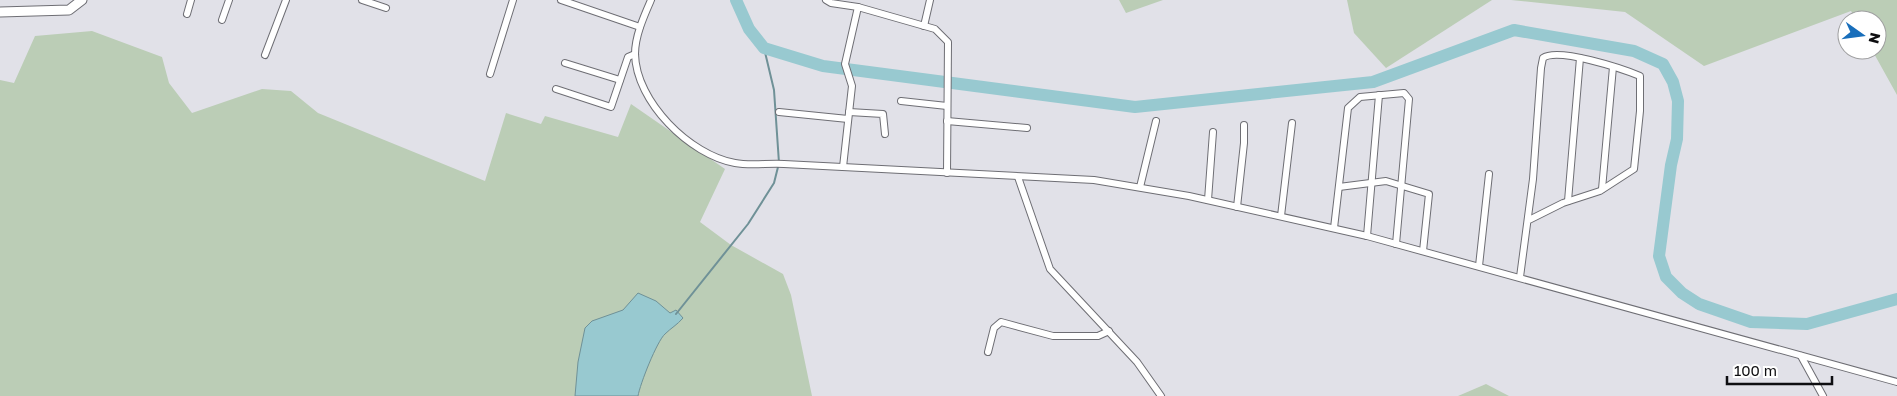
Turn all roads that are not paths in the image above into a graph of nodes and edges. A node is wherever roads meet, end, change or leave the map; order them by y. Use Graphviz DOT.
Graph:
graph roads {
  1 [pos="82,0"];
  2 [pos="191,0"];
  3 [pos="229,0"];
  4 [pos="286,0"];
  5 [pos="362,0"];
  6 [pos="513,0"];
  7 [pos="561,0"];
  8 [pos="651,0"];
  9 [pos="826,0"];
  10 [pos="930,0"];
  11 [pos="386,8"];
  12 [pos="858,8"];
  13 [pos="0,12"];
  14 [pos="187,14"];
  15 [pos="222,20"];
  16 [pos="924,26"];
  17 [pos="640,27"];
  18 [pos="635,54"];
  19 [pos="265,55"];
  20 [pos="1580,58"];
  21 [pos="565,63"];
  22 [pos="1613,67"];
  23 [pos="490,74"];
  24 [pos="620,80"];
  25 [pos="556,89"];
  26 [pos="1379,95"];
  27 [pos="901,101"];
  28 [pos="947,106"];
  29 [pos="779,112"];
  30 [pos="849,112"];
  31 [pos="848,120"];
  32 [pos="947,121"];
  33 [pos="1156,121"];
  34 [pos="1292,123"];
  35 [pos="1244,125"];
  36 [pos="1028,128"];
  37 [pos="1213,132"];
  38 [pos="884,134"];
  39 [pos="843,167"];
  40 [pos="947,172"];
  41 [pos="1489,174"];
  42 [pos="1018,176"];
  43 [pos="1373,182"];
  44 [pos="1401,185"];
  45 [pos="1140,187"];
  46 [pos="1339,187"];
  47 [pos="1602,189"];
  48 [pos="1208,200"];
  49 [pos="1568,201"];
  50 [pos="1237,207"];
  51 [pos="1281,216"];
  52 [pos="1529,220"];
  53 [pos="1334,228"];
  54 [pos="1367,236"];
  55 [pos="1396,244"];
  56 [pos="1423,251"];
  57 [pos="1479,266"];
  58 [pos="1520,277"];
  59 [pos="1109,332"];
  60 [pos="988,352"];
  61 [pos="1801,356"];
  62 [pos="1897,382"];
  63 [pos="1161,396"];
  64 [pos="1822,396"];
  1 -- 13 [label="street"];
  2 -- 14 [label="street"];
  3 -- 15 [label="street"];
  4 -- 19 [label="street"];
  5 -- 11 [label="street"];
  6 -- 23 [label="street"];
  7 -- 17 [label="street"];
  8 -- 17 [label="street"];
  9 -- 12 [label="street"];
  10 -- 16 [label="street"];
  12 -- 16 [label="street"];
  12 -- 30 [label="street"];
  16 -- 28 [label="street"];
  17 -- 18 [label="street"];
  18 -- 24 [label="street"];
  18 -- 39 [label="street"];
  20 -- 22 [label="street"];
  20 -- 49 [label="street"];
  20 -- 52 [label="street"];
  21 -- 24 [label="street"];
  22 -- 47 [label="street"];
  22 -- 47 [label="street"];
  24 -- 25 [label="street"];
  26 -- 43 [label="street"];
  26 -- 44 [label="street"];
  26 -- 46 [label="street"];
  27 -- 28 [label="street"];
  28 -- 32 [label="street"];
  29 -- 31 [label="street"];
  30 -- 31 [label="street"];
  30 -- 38 [label="street"];
  31 -- 39 [label="street"];
  32 -- 36 [label="street"];
  32 -- 40 [label="street"];
  33 -- 45 [label="street"];
  34 -- 51 [label="street"];
  35 -- 50 [label="street"];
  37 -- 48 [label="street"];
  39 -- 40 [label="street"];
  40 -- 42 [label="street"];
  41 -- 57 [label="street"];
  42 -- 45 [label="street"];
  42 -- 59 [label="street"];
  43 -- 44 [label="street"];
  43 -- 46 [label="street"];
  43 -- 54 [label="street"];
  44 -- 55 [label="street"];
  44 -- 56 [label="street"];
  45 -- 48 [label="street"];
  46 -- 53 [label="street"];
  47 -- 49 [label="street"];
  48 -- 50 [label="street"];
  49 -- 52 [label="street"];
  50 -- 51 [label="street"];
  51 -- 53 [label="street"];
  52 -- 58 [label="street"];
  53 -- 54 [label="street"];
  54 -- 55 [label="street"];
  55 -- 56 [label="street"];
  56 -- 57 [label="street"];
  57 -- 58 [label="street"];
  58 -- 61 [label="street"];
  59 -- 60 [label="street"];
  59 -- 63 [label="street"];
  61 -- 62 [label="street"];
  61 -- 64 [label="street"];
}
